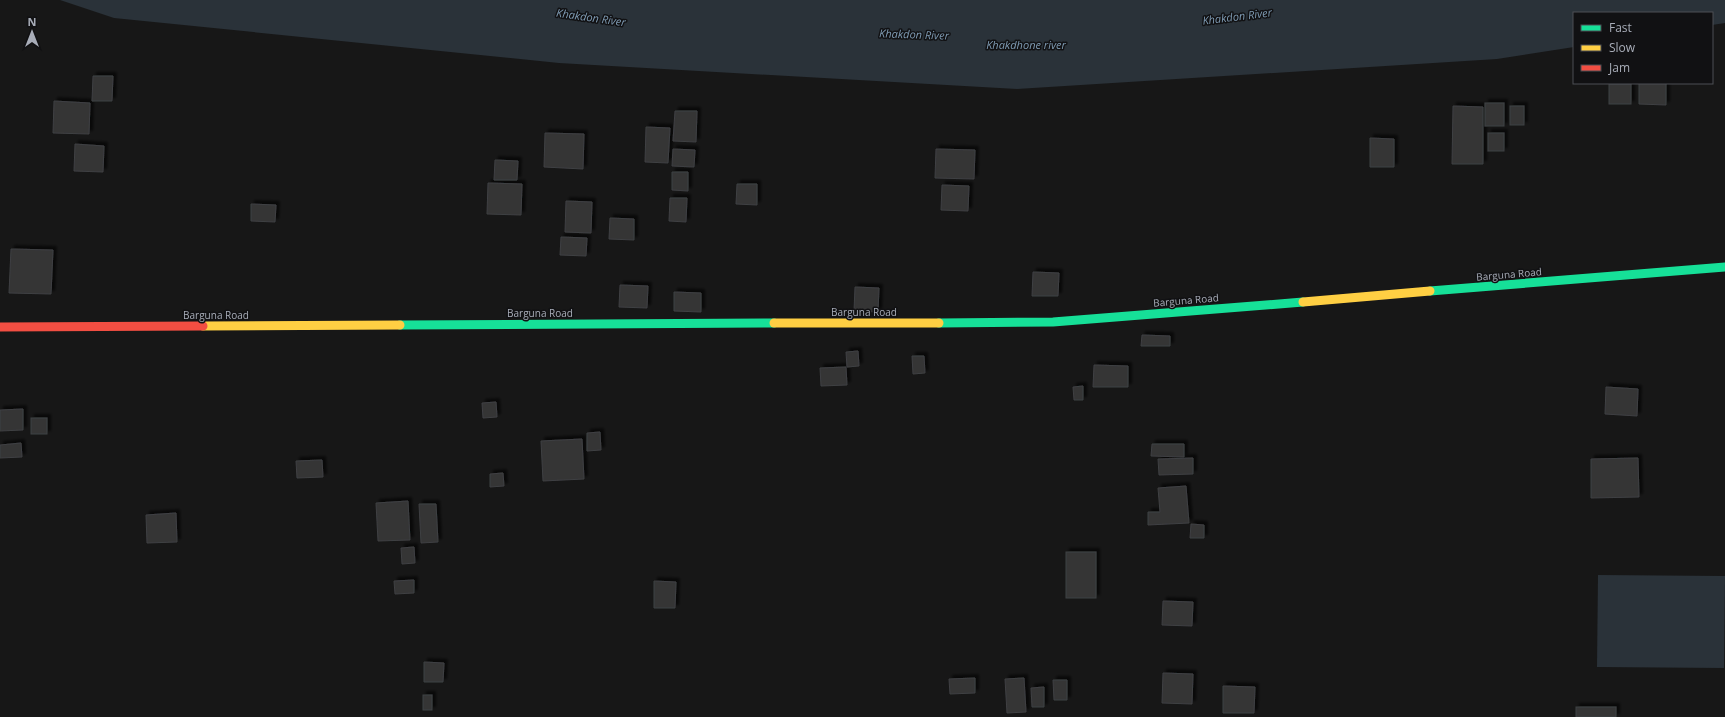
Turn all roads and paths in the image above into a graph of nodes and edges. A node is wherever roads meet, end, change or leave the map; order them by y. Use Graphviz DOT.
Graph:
graph roads {
  1 [pos="1725,267"];
  2 [pos="0,327"];
  1 -- 2 [label="main road, Barguna Road"];
}
